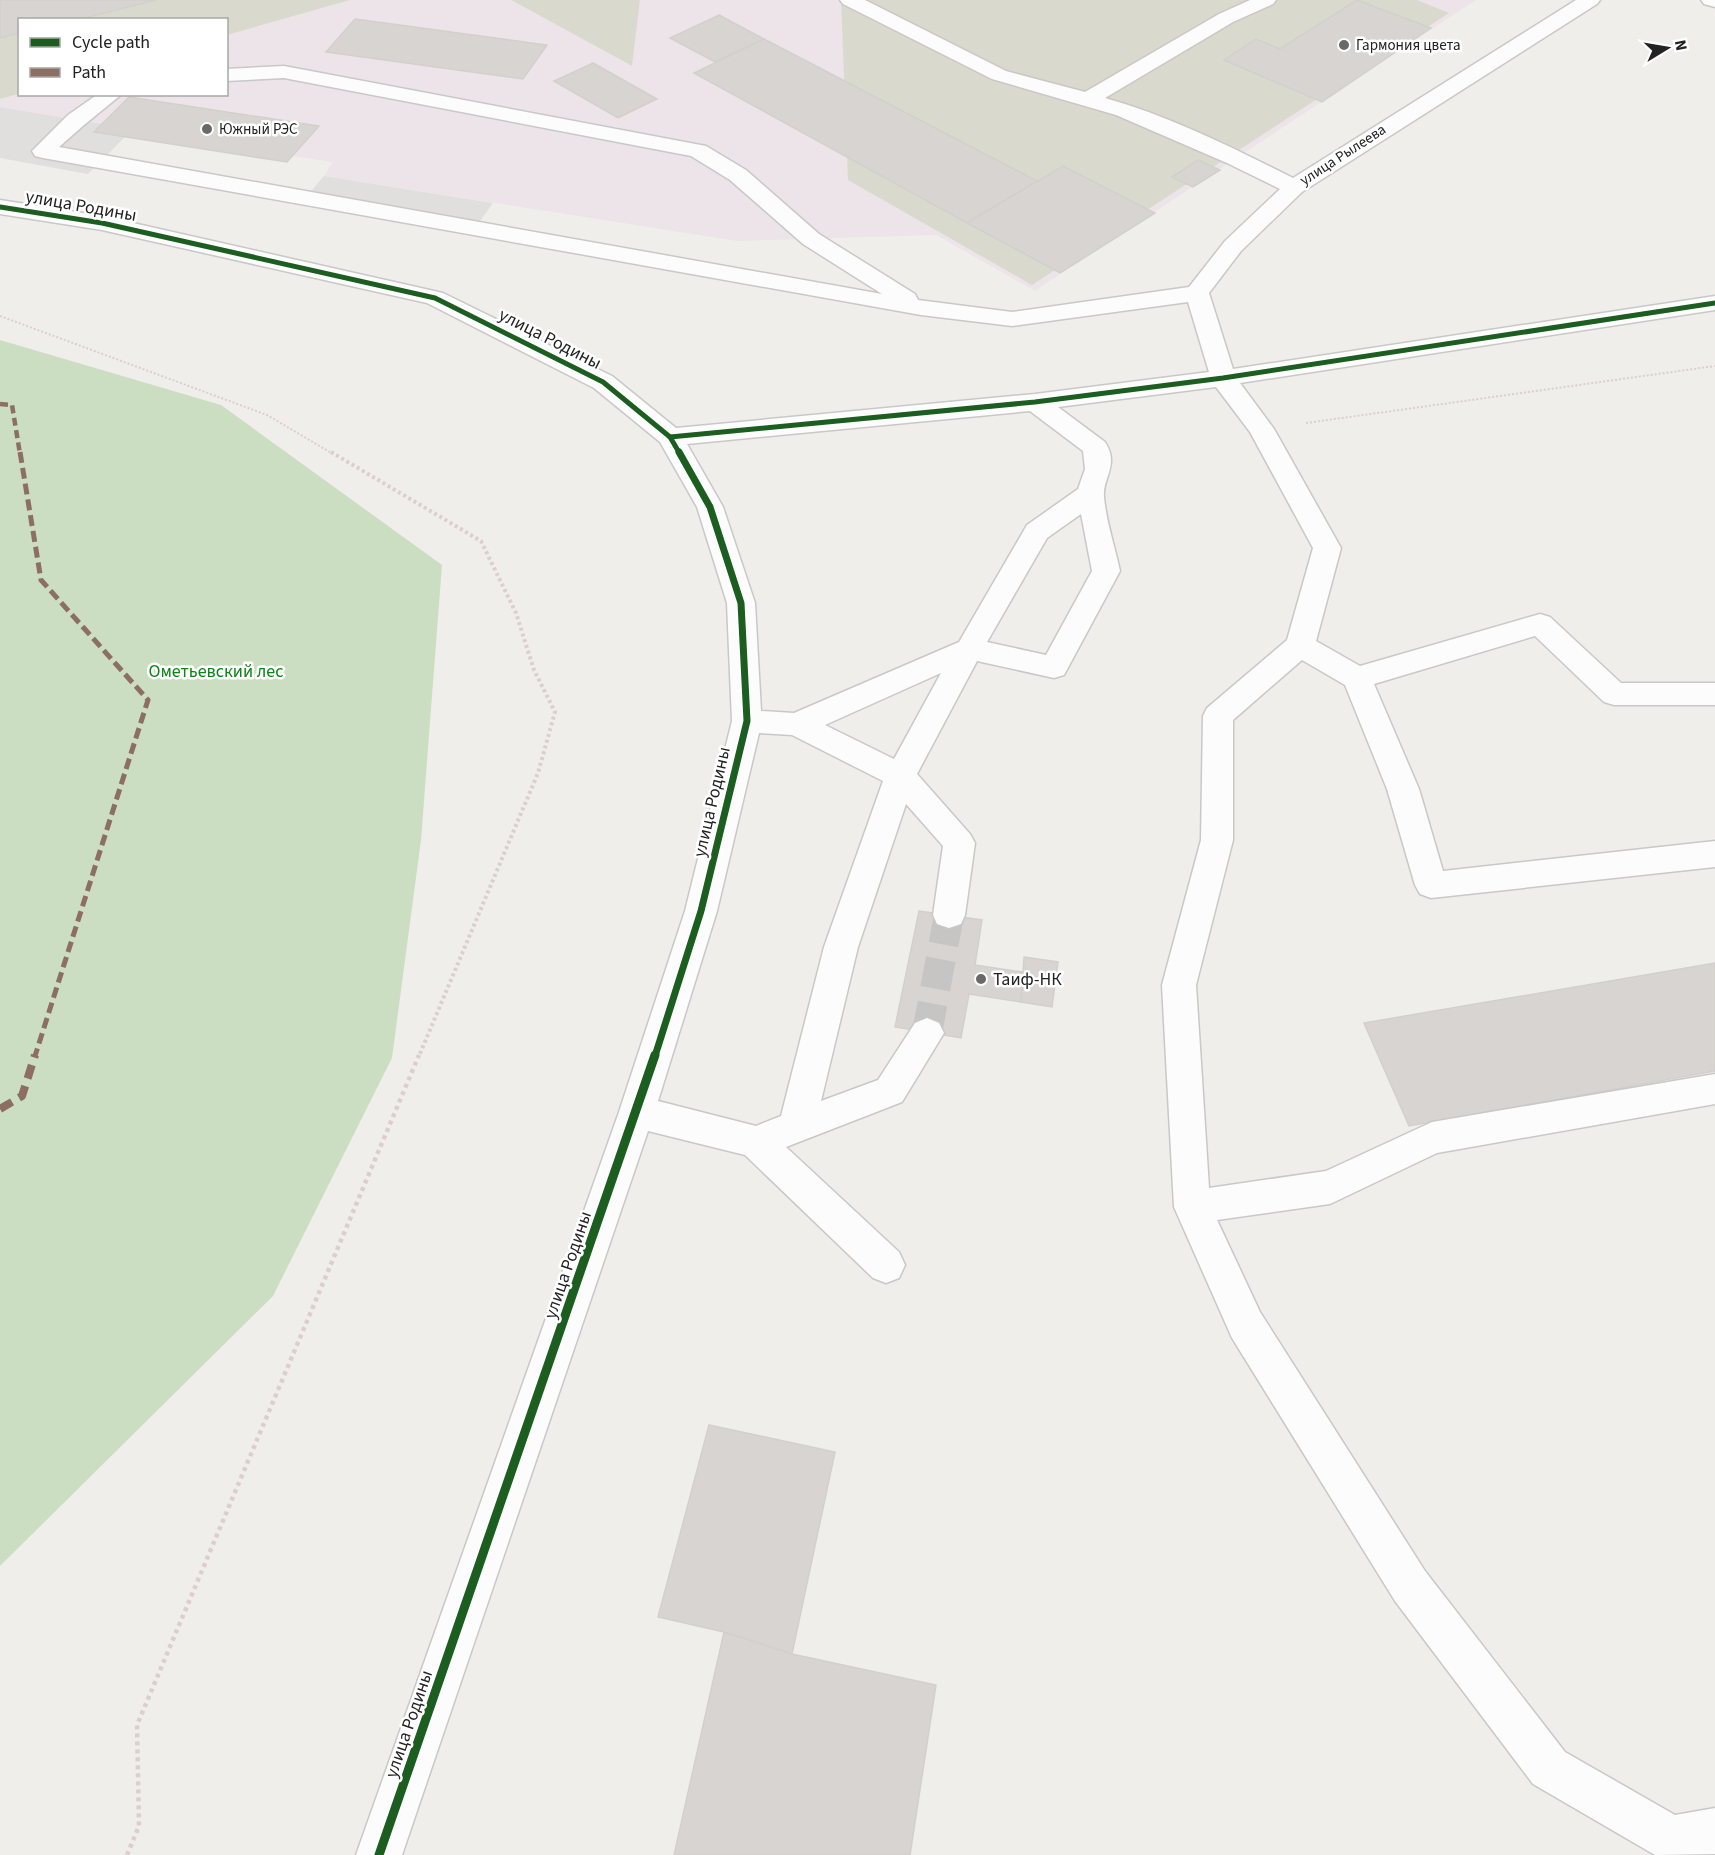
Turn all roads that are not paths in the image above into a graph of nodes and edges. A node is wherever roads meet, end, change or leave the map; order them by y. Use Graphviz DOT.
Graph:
graph roads {
  1 [pos="849,0"];
  2 [pos="1266,0"];
  3 [pos="1590,0"];
  4 [pos="228,75"];
  5 [pos="109,96"];
  6 [pos="1087,100"];
  7 [pos="1294,188"];
  8 [pos="0,207"];
  9 [pos="1197,293"];
  10 [pos="1715,303"];
  11 [pos="921,308"];
  12 [pos="1223,378"];
  13 [pos="1035,402"];
  14 [pos="670,437"];
  15 [pos="1090,495"];
  16 [pos="1300,645"];
  17 [pos="969,649"];
  18 [pos="1358,678"];
  19 [pos="1715,694"];
  20 [pos="747,721"];
  21 [pos="797,724"];
  22 [pos="900,776"];
  23 [pos="1715,854"];
  24 [pos="949,915"];
  25 [pos="927,1033"];
  26 [pos="1715,1089"];
  27 [pos="637,1112"];
  28 [pos="797,1125"];
  29 [pos="756,1142"];
  30 [pos="1192,1208"];
  31 [pos="886,1264"];
  32 [pos="1715,1832"];
  33 [pos="379,1855"];
  1 -- 6 [label="street"];
  2 -- 6 [label="street"];
  3 -- 7 [label="street, улица Рылеева"];
  4 -- 11 [label="street"];
  5 -- 11 [label="street"];
  6 -- 7 [label="street"];
  7 -- 9 [label="street, улица Рылеева"];
  8 -- 14 [label="street, улица Родины"];
  9 -- 11 [label="street"];
  9 -- 12 [label="street"];
  10 -- 12 [label="street"];
  12 -- 13 [label="street"];
  12 -- 16 [label="street"];
  13 -- 14 [label="street"];
  13 -- 15 [label="street"];
  14 -- 20 [label="street, улица Родины"];
  15 -- 17 [label="street"];
  15 -- 17 [label="street"];
  16 -- 18 [label="street"];
  16 -- 30 [label="street"];
  17 -- 21 [label="street"];
  17 -- 22 [label="street"];
  18 -- 19 [label="street"];
  18 -- 23 [label="street"];
  20 -- 21 [label="street"];
  20 -- 27 [label="street, улица Родины"];
  21 -- 22 [label="street"];
  22 -- 24 [label="street"];
  22 -- 28 [label="street"];
  25 -- 28 [label="street"];
  26 -- 30 [label="street"];
  27 -- 29 [label="street"];
  27 -- 33 [label="street, улица Родины"];
  28 -- 29 [label="street"];
  29 -- 31 [label="street"];
  30 -- 32 [label="street"];
}
